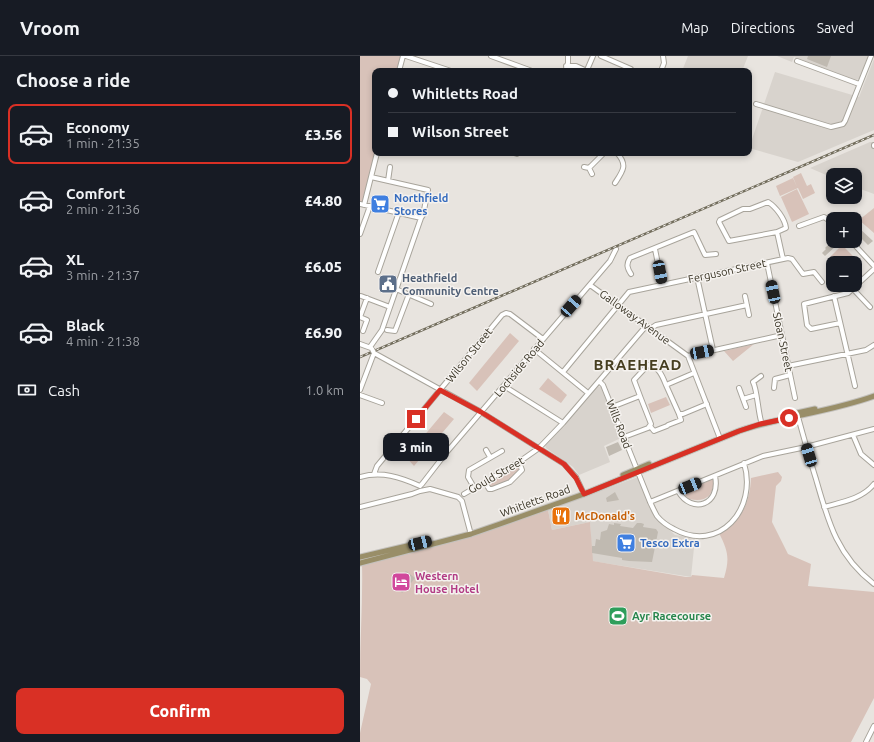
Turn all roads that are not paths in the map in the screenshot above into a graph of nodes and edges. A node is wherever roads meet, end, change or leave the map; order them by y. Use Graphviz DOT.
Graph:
graph roads {
  1 [pos="405,56"];
  2 [pos="491,56"];
  3 [pos="568,56"];
  4 [pos="593,56"];
  5 [pos="601,56"];
  6 [pos="663,56"];
  7 [pos="871,56"];
  8 [pos="797,60"];
  9 [pos="566,66"];
  10 [pos="400,68"];
  11 [pos="442,68"];
  12 [pos="524,68"];
  13 [pos="580,68"];
  14 [pos="588,68"];
  15 [pos="630,68"];
  16 [pos="662,68"];
  17 [pos="859,84"];
  18 [pos="756,104"];
  19 [pos="376,156"];
  20 [pos="601,156"];
  21 [pos="620,156"];
  22 [pos="390,167"];
  23 [pos="584,167"];
  24 [pos="589,168"];
  25 [pos="592,174"];
  26 [pos="371,177"];
  27 [pos="388,181"];
  28 [pos="615,183"];
  29 [pos="362,205"];
  30 [pos="370,206"];
  31 [pos="399,212"];
  32 [pos="421,218"];
  33 [pos="826,218"];
  34 [pos="799,226"];
  35 [pos="776,232"];
  36 [pos="360,234"];
  37 [pos="857,248"];
  38 [pos="616,249"];
  39 [pos="655,249"];
  40 [pos="716,254"];
  41 [pos="783,259"];
  42 [pos="766,263"];
  43 [pos="874,267"];
  44 [pos="378,272"];
  45 [pos="631,274"];
  46 [pos="697,277"];
  47 [pos="862,280"];
  48 [pos="822,282"];
  49 [pos="662,284"];
  50 [pos="590,285"];
  51 [pos="396,290"];
  52 [pos="849,292"];
  53 [pos="856,292"];
  54 [pos="409,294"];
  55 [pos="361,296"];
  56 [pos="745,296"];
  57 [pos="834,296"];
  58 [pos="367,298"];
  59 [pos="431,304"];
  60 [pos="617,305"];
  61 [pos="747,305"];
  62 [pos="390,307"];
  63 [pos="870,307"];
  64 [pos="706,314"];
  65 [pos="749,315"];
  66 [pos="360,317"];
  67 [pos="840,323"];
  68 [pos="646,326"];
  69 [pos="650,329"];
  70 [pos="387,330"];
  71 [pos="364,331"];
  72 [pos="782,335"];
  73 [pos="543,339"];
  74 [pos="360,344"];
  75 [pos="874,345"];
  76 [pos="371,348"];
  77 [pos="534,349"];
  78 [pos="713,350"];
  79 [pos="374,353"];
  80 [pos="847,353"];
  81 [pos="688,356"];
  82 [pos="788,366"];
  83 [pos="563,372"];
  84 [pos="694,373"];
  85 [pos="790,375"];
  86 [pos="761,376"];
  87 [pos="599,381"];
  88 [pos="666,385"];
  89 [pos="504,386"];
  90 [pos="855,386"];
  91 [pos="739,388"];
  92 [pos="774,388"];
  93 [pos="360,390"];
  94 [pos="440,390"];
  95 [pos="588,393"];
  96 [pos="360,395"];
  97 [pos="756,395"];
  98 [pos="873,395"];
  99 [pos="640,396"];
  100 [pos="795,398"];
  101 [pos="743,399"];
  102 [pos="382,403"];
  103 [pos="707,404"];
  104 [pos="612,407"];
  105 [pos="746,407"];
  106 [pos="481,412"];
  107 [pos="679,414"];
  108 [pos="797,415"];
  109 [pos="761,421"];
  110 [pos="563,423"];
  111 [pos="650,426"];
  112 [pos="874,429"];
  113 [pos="853,435"];
  114 [pos="719,436"];
  115 [pos="624,437"];
  116 [pos="806,447"];
  117 [pos="539,448"];
  118 [pos="486,450"];
  119 [pos="502,451"];
  120 [pos="490,457"];
  121 [pos="519,462"];
  122 [pos="744,463"];
  123 [pos="874,465"];
  124 [pos="637,471"];
  125 [pos="374,474"];
  126 [pos="715,476"];
  127 [pos="360,477"];
  128 [pos="485,482"];
  129 [pos="874,484"];
  130 [pos="474,489"];
  131 [pos="678,491"];
  132 [pos="583,492"];
  133 [pos="464,494"];
  134 [pos="650,502"];
  135 [pos="360,507"];
  136 [pos="824,507"];
  137 [pos="470,531"];
  138 [pos="360,557"];
  139 [pos="360,562"];
  140 [pos="874,577"];
  141 [pos="872,582"];
  142 [pos="874,726"];
  143 [pos="866,742"];
  1 -- 10 [label="street"];
  1 -- 11 [label="street"];
  2 -- 12 [label="street"];
  3 -- 9 [label="street"];
  4 -- 14 [label="street"];
  5 -- 15 [label="street"];
  6 -- 16 [label="street"];
  7 -- 17 [label="street"];
  8 -- 17 [label="street"];
  9 -- 13 [label="street"];
  17 -- 18 [label="street"];
  19 -- 26 [label="street"];
  20 -- 24 [label="street"];
  21 -- 28 [label="street"];
  22 -- 27 [label="street"];
  23 -- 24 [label="street"];
  24 -- 25 [label="street"];
  26 -- 27 [label="street"];
  26 -- 29 [label="street"];
  27 -- 32 [label="street"];
  29 -- 30 [label="street"];
  30 -- 31 [label="street"];
  30 -- 36 [label="street"];
  31 -- 32 [label="street"];
  31 -- 44 [label="street"];
  32 -- 51 [label="street"];
  33 -- 34 [label="street"];
  35 -- 35 [label="street"];
  35 -- 41 [label="street"];
  37 -- 43 [label="street"];
  38 -- 50 [label="street, Lochside Road"];
  39 -- 40 [label="street"];
  39 -- 45 [label="street"];
  39 -- 49 [label="street"];
  41 -- 42 [label="street, Ferguson Street"];
  41 -- 48 [label="street"];
  42 -- 46 [label="street, Ferguson Street"];
  42 -- 72 [label="street, Sloan Street"];
  43 -- 47 [label="street"];
  46 -- 49 [label="street, Ferguson Street"];
  46 -- 64 [label="street"];
  49 -- 60 [label="street, Ferguson Street"];
  50 -- 60 [label="street, Galloway Avenue"];
  50 -- 73 [label="street, Lochside Road"];
  51 -- 54 [label="street"];
  51 -- 62 [label="street"];
  52 -- 57 [label="street"];
  53 -- 63 [label="street"];
  54 -- 59 [label="street"];
  54 -- 70 [label="street"];
  55 -- 58 [label="street"];
  56 -- 61 [label="street"];
  57 -- 67 [label="street"];
  57 -- 67 [label="street"];
  58 -- 62 [label="street"];
  58 -- 66 [label="street"];
  60 -- 68 [label="street, Galloway Avenue"];
  60 -- 83 [label="street, Ferguson Street"];
  61 -- 64 [label="street"];
  61 -- 65 [label="street"];
  62 -- 76 [label="street"];
  64 -- 69 [label="street"];
  64 -- 78 [label="street"];
  66 -- 71 [label="street"];
  67 -- 80 [label="street"];
  68 -- 69 [label="street, Galloway Avenue"];
  68 -- 87 [label="street, Gould Street"];
  69 -- 81 [label="street, Galloway Avenue"];
  72 -- 78 [label="street"];
  72 -- 82 [label="street, Sloan Street"];
  73 -- 77 [label="street, Lochside Road"];
  73 -- 94 [label="street, Wilson Street"];
  74 -- 76 [label="street"];
  75 -- 80 [label="street"];
  76 -- 79 [label="street, bridge"];
  77 -- 83 [label="street"];
  77 -- 89 [label="street, Lochside Road"];
  78 -- 81 [label="street"];
  79 -- 93 [label="street"];
  79 -- 94 [label="street"];
  80 -- 82 [label="street"];
  80 -- 90 [label="street"];
  81 -- 84 [label="street"];
  82 -- 85 [label="street, Sloan Street"];
  83 -- 95 [label="street"];
  84 -- 88 [label="street"];
  84 -- 103 [label="street"];
  85 -- 92 [label="street"];
  85 -- 100 [label="street, Sloan Street"];
  86 -- 97 [label="street"];
  87 -- 95 [label="street, Gould Street"];
  87 -- 104 [label="street, Wills Road"];
  88 -- 99 [label="street"];
  88 -- 107 [label="street"];
  89 -- 106 [label="street, Lochside Road"];
  89 -- 110 [label="street"];
  91 -- 101 [label="street"];
  94 -- 106 [label="street"];
  94 -- 125 [label="street, Wilson Street"];
  95 -- 110 [label="street, Gould Street"];
  96 -- 102 [label="street"];
  97 -- 101 [label="street"];
  97 -- 109 [label="street"];
  98 -- 108 [label="main road, Whitletts Road"];
  99 -- 104 [label="street"];
  99 -- 111 [label="street"];
  101 -- 105 [label="street"];
  103 -- 107 [label="street"];
  103 -- 114 [label="street"];
  104 -- 115 [label="street, Wills Road"];
  106 -- 117 [label="street"];
  106 -- 125 [label="street, Lochside Road"];
  107 -- 111 [label="street"];
  108 -- 109 [label="main road, Whitletts Road"];
  108 -- 116 [label="street"];
  108 -- 124 [label="main road, Whitletts Road"];
  109 -- 114 [label="main road, Whitletts Road"];
  110 -- 117 [label="street, Gould Street"];
  111 -- 115 [label="street"];
  112 -- 113 [label="street"];
  113 -- 116 [label="street"];
  113 -- 123 [label="street"];
  114 -- 124 [label="main road, Whitletts Road"];
  115 -- 124 [label="street, Wills Road"];
  116 -- 122 [label="street"];
  116 -- 136 [label="street"];
  117 -- 121 [label="street, Gould Street"];
  117 -- 132 [label="street"];
  118 -- 120 [label="street"];
  119 -- 120 [label="street"];
  120 -- 130 [label="street"];
  121 -- 128 [label="street, Gould Street"];
  121 -- 128 [label="street"];
  122 -- 126 [label="street"];
  122 -- 134 [label="street, Wills Road"];
  124 -- 132 [label="main road, Whitletts Road"];
  124 -- 134 [label="street, Wills Road"];
  125 -- 127 [label="street"];
  126 -- 131 [label="street"];
  126 -- 131 [label="street"];
  128 -- 130 [label="street, Gould Street"];
  129 -- 136 [label="street"];
  130 -- 133 [label="street, Gould Street"];
  131 -- 134 [label="street"];
  132 -- 137 [label="main road, Whitletts Road"];
  132 -- 139 [label="main road, Whitletts Road"];
  135 -- 137 [label="street"];
  136 -- 141 [label="street"];
  137 -- 138 [label="main road, Whitletts Road"];
  140 -- 141 [label="street"];
  142 -- 143 [label="street"];
}
